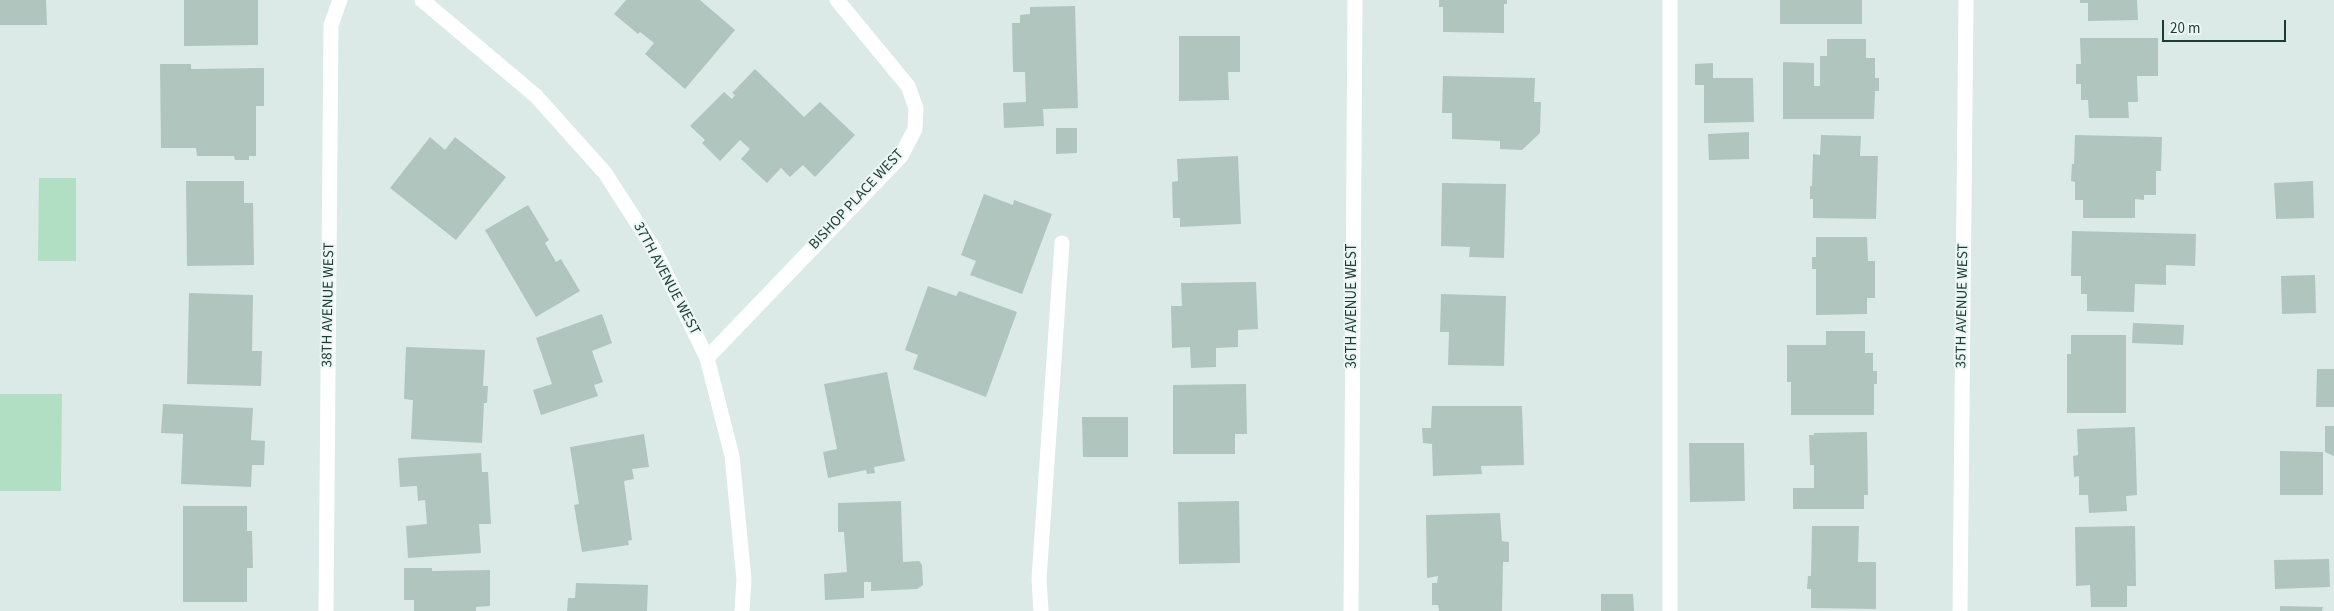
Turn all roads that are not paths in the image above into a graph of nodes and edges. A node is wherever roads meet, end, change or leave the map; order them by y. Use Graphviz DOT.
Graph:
graph roads {
  1 [pos="340,0"];
  2 [pos="422,0"];
  3 [pos="837,0"];
  4 [pos="1355,0"];
  5 [pos="1670,0"];
  6 [pos="1966,0"];
  7 [pos="1062,243"];
  8 [pos="707,358"];
  9 [pos="326,611"];
  10 [pos="742,611"];
  11 [pos="1041,611"];
  12 [pos="1351,611"];
  13 [pos="1670,611"];
  14 [pos="1960,611"];
  1 -- 9 [label="street, 38TH AVENUE WEST"];
  2 -- 8 [label="street, 37TH AVENUE WEST"];
  3 -- 8 [label="street, BISHOP PLACE WEST"];
  4 -- 12 [label="street, 36TH AVENUE WEST"];
  5 -- 13 [label="street"];
  6 -- 14 [label="street, 35TH AVENUE WEST"];
  7 -- 11 [label="street"];
  8 -- 10 [label="street, 37TH AVENUE WEST"];
}
